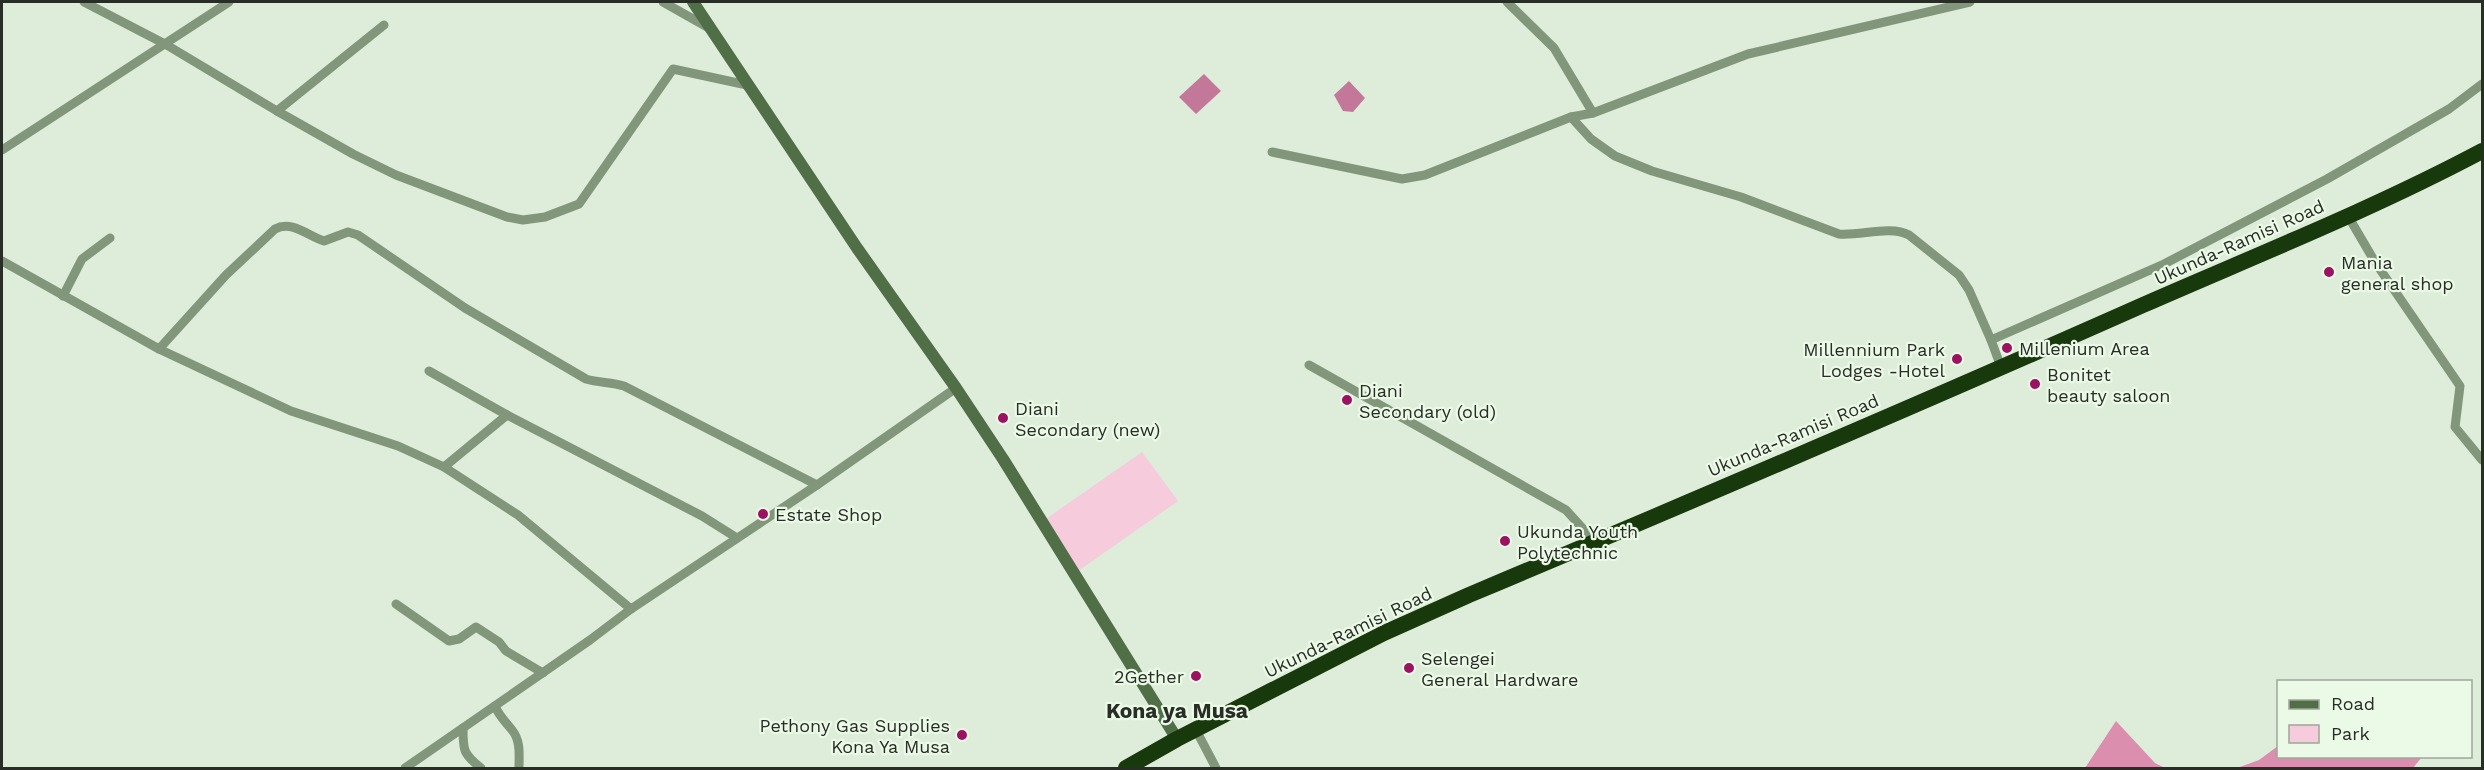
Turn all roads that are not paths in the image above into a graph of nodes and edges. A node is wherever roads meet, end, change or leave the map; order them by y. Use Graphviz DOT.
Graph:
graph roads {
  1 [pos="84,2"];
  2 [pos="229,2"];
  3 [pos="663,2"];
  4 [pos="693,2"];
  5 [pos="1507,2"];
  6 [pos="1971,2"];
  7 [pos="384,25"];
  8 [pos="711,30"];
  9 [pos="165,44"];
  10 [pos="2482,84"];
  11 [pos="747,85"];
  12 [pos="276,111"];
  13 [pos="1593,113"];
  14 [pos="1571,117"];
  15 [pos="2,150"];
  16 [pos="2482,151"];
  17 [pos="1272,152"];
  18 [pos="2348,216"];
  19 [pos="110,238"];
  20 [pos="2,261"];
  21 [pos="63,296"];
  22 [pos="1991,340"];
  23 [pos="159,349"];
  24 [pos="1309,366"];
  25 [pos="2001,367"];
  26 [pos="429,371"];
  27 [pos="956,388"];
  28 [pos="507,415"];
  29 [pos="2482,460"];
  30 [pos="444,467"];
  31 [pos="817,485"];
  32 [pos="737,538"];
  33 [pos="1595,542"];
  34 [pos="396,603"];
  35 [pos="630,609"];
  36 [pos="543,673"];
  37 [pos="495,706"];
  38 [pos="463,728"];
  39 [pos="1196,730"];
  40 [pos="1177,740"];
  41 [pos="405,768"];
  42 [pos="480,768"];
  43 [pos="519,768"];
  44 [pos="1126,768"];
  45 [pos="1216,768"];
  1 -- 9 [label="street"];
  2 -- 9 [label="street"];
  3 -- 8 [label="street"];
  4 -- 8 [label="street"];
  5 -- 13 [label="street"];
  6 -- 13 [label="street"];
  7 -- 12 [label="street"];
  8 -- 11 [label="street"];
  9 -- 12 [label="street"];
  9 -- 15 [label="street"];
  10 -- 22 [label="street"];
  11 -- 12 [label="street"];
  11 -- 27 [label="street"];
  13 -- 14 [label="street"];
  14 -- 17 [label="street"];
  14 -- 22 [label="street"];
  16 -- 18 [label="highway, Ukunda-Ramisi Road"];
  18 -- 25 [label="highway, Ukunda-Ramisi Road"];
  18 -- 29 [label="street"];
  19 -- 21 [label="street"];
  20 -- 21 [label="street"];
  21 -- 23 [label="street"];
  22 -- 25 [label="street"];
  23 -- 30 [label="street"];
  23 -- 31 [label="street"];
  24 -- 33 [label="street"];
  25 -- 33 [label="highway, Ukunda-Ramisi Road"];
  26 -- 28 [label="street"];
  27 -- 31 [label="street"];
  27 -- 40 [label="street"];
  28 -- 30 [label="street"];
  28 -- 32 [label="street"];
  30 -- 35 [label="street"];
  31 -- 32 [label="street"];
  32 -- 35 [label="street"];
  33 -- 39 [label="highway, Ukunda-Ramisi Road"];
  34 -- 36 [label="street"];
  35 -- 36 [label="street"];
  36 -- 37 [label="street"];
  37 -- 38 [label="street"];
  37 -- 43 [label="street"];
  38 -- 41 [label="street"];
  38 -- 42 [label="street"];
  39 -- 40 [label="highway, Ukunda-Ramisi Road"];
  39 -- 45 [label="street"];
  40 -- 44 [label="highway, Ukunda-Ramisi Road"];
}
